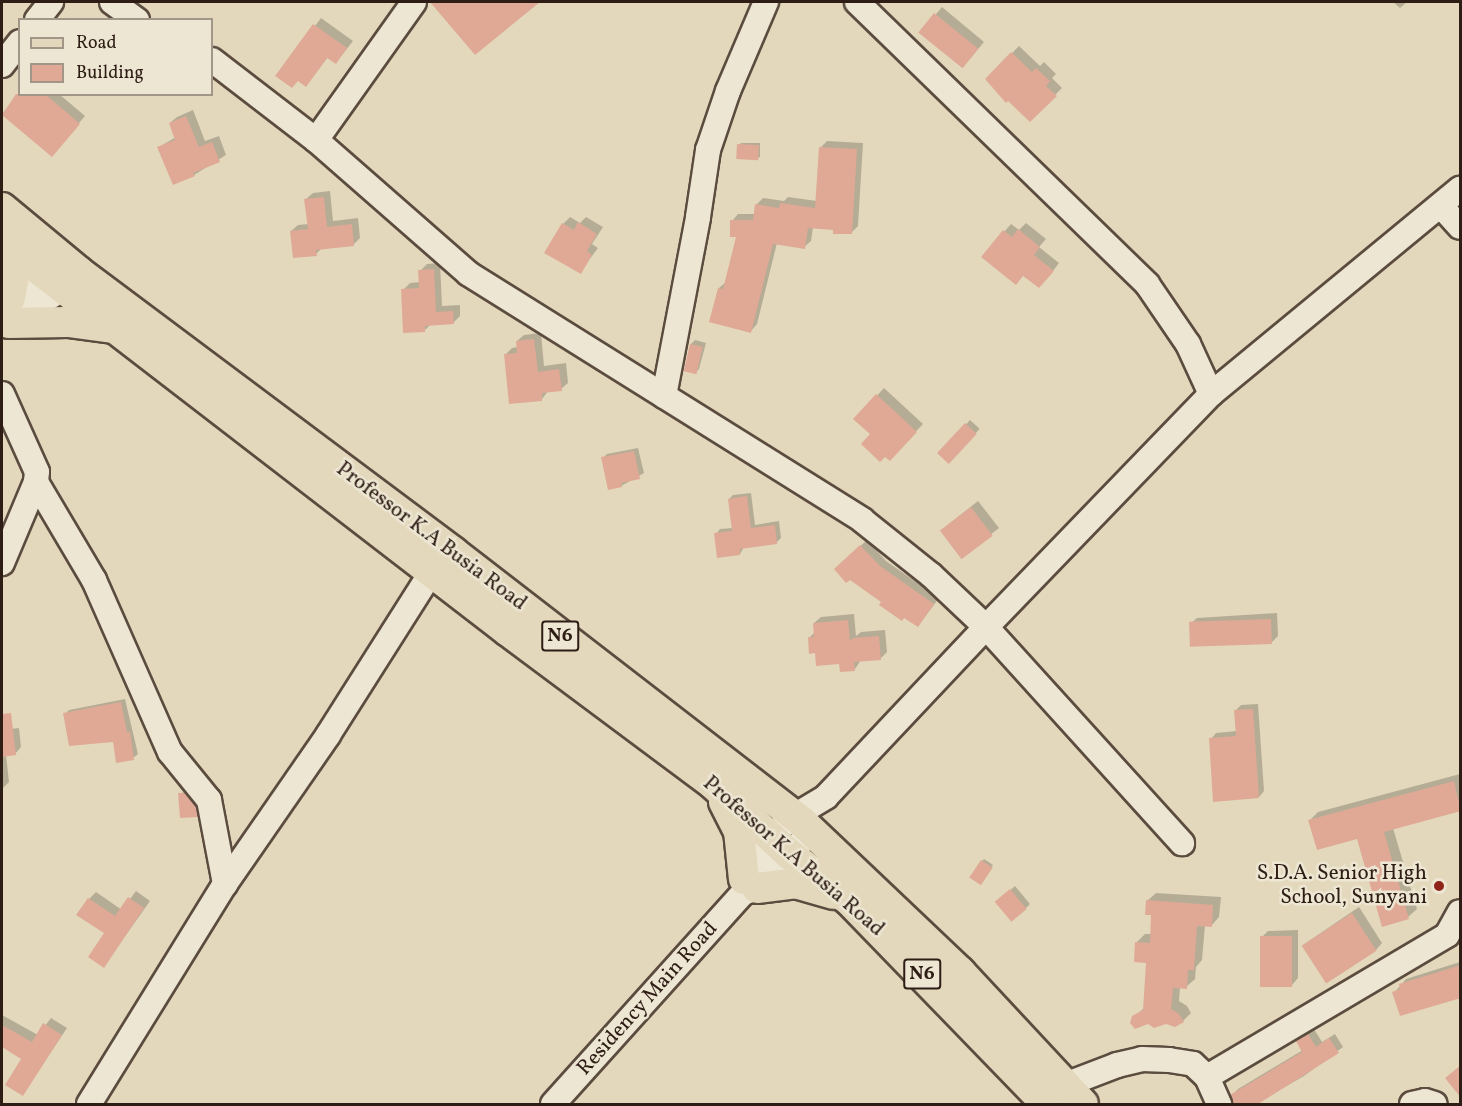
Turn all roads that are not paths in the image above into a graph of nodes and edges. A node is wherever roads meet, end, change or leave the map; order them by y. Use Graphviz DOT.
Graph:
graph roads {
  1 [pos="51,2"];
  2 [pos="112,2"];
  3 [pos="414,2"];
  4 [pos="766,2"];
  5 [pos="856,2"];
  6 [pos="39,18"];
  7 [pos="134,18"];
  8 [pos="18,45"];
  9 [pos="213,61"];
  10 [pos="2,65"];
  11 [pos="316,140"];
  12 [pos="1461,189"];
  13 [pos="1441,206"];
  14 [pos="2,208"];
  15 [pos="1461,227"];
  16 [pos="5,243"];
  17 [pos="64,275"];
  18 [pos="6,312"];
  19 [pos="116,329"];
  20 [pos="2,394"];
  21 [pos="1211,394"];
  22 [pos="664,396"];
  23 [pos="36,482"];
  24 [pos="2,563"];
  25 [pos="432,571"];
  26 [pos="986,627"];
  27 [pos="713,784"];
  28 [pos="803,824"];
  29 [pos="1182,843"];
  30 [pos="780,845"];
  31 [pos="225,884"];
  32 [pos="748,887"];
  33 [pos="849,900"];
  34 [pos="1461,912"];
  35 [pos="1207,1077"];
  36 [pos="1060,1099"];
  37 [pos="89,1104"];
  38 [pos="553,1104"];
  39 [pos="1219,1104"];
  40 [pos="1413,1104"];
  41 [pos="1434,1104"];
  1 -- 6 [label="street"];
  2 -- 7 [label="street"];
  3 -- 11 [label="street"];
  4 -- 22 [label="street"];
  5 -- 21 [label="street"];
  8 -- 10 [label="street"];
  9 -- 11 [label="street"];
  11 -- 22 [label="street"];
  12 -- 13 [label="street"];
  13 -- 15 [label="street"];
  13 -- 21 [label="street"];
  14 -- 17 [label="main road, Professor K.A Busia Road / N6"];
  16 -- 17 [label="main road, Professor K.A Busia Road / N6"];
  16 -- 18 [label="main road"];
  17 -- 18 [label="street"];
  17 -- 19 [label="main road, Professor K.A Busia Road / N6"];
  17 -- 28 [label="main road, Professor K.A Busia Road / N6"];
  18 -- 19 [label="main road"];
  19 -- 25 [label="main road, Professor K.A Busia Road / N6"];
  20 -- 23 [label="street"];
  21 -- 26 [label="street"];
  22 -- 26 [label="street"];
  23 -- 24 [label="street"];
  23 -- 31 [label="street"];
  25 -- 27 [label="main road, Professor K.A Busia Road / N6"];
  25 -- 31 [label="street"];
  26 -- 28 [label="street"];
  26 -- 29 [label="street"];
  27 -- 30 [label="main road, Professor K.A Busia Road / N6"];
  27 -- 32 [label="main road"];
  28 -- 30 [label="street, Residency Main Road"];
  28 -- 36 [label="main road, Professor K.A Busia Road / N6"];
  30 -- 32 [label="street, Residency Main Road"];
  30 -- 33 [label="main road, Professor K.A Busia Road / N6"];
  31 -- 37 [label="street"];
  32 -- 33 [label="main road"];
  32 -- 38 [label="street, Residency Main Road"];
  33 -- 36 [label="main road, Professor K.A Busia Road / N6"];
  34 -- 35 [label="street"];
  35 -- 36 [label="street"];
  35 -- 39 [label="street"];
  40 -- 41 [label="street"];
}
